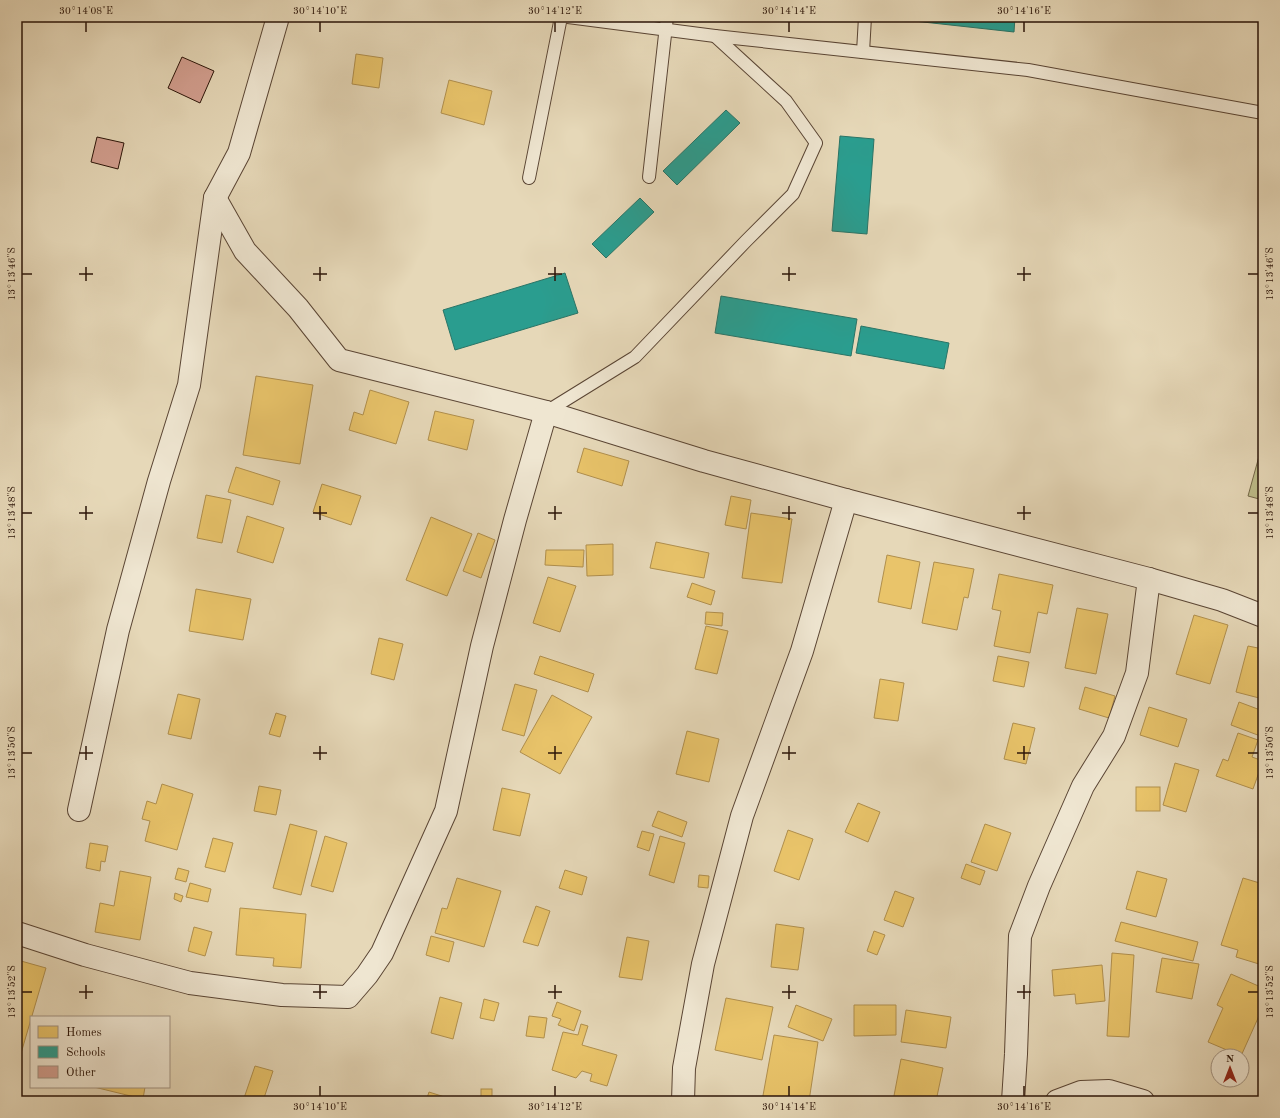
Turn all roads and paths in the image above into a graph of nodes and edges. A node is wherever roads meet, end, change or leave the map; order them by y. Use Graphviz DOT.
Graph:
graph roads {
  1 [pos="278,17"];
  2 [pos="561,17"];
  3 [pos="568,17"];
  4 [pos="666,17"];
  5 [pos="865,17"];
  6 [pos="665,30"];
  7 [pos="715,36"];
  8 [pos="863,52"];
  9 [pos="1263,113"];
  10 [pos="649,177"];
  11 [pos="529,178"];
  12 [pos="215,198"];
  13 [pos="546,412"];
  14 [pos="846,500"];
  15 [pos="1149,579"];
  16 [pos="1263,616"];
  17 [pos="79,810"];
  18 [pos="17,933"];
  19 [pos="683,1101"];
  20 [pos="1013,1101"];
  21 [pos="1057,1101"];
  22 [pos="1143,1101"];
  1 -- 12 [label="street"];
  2 -- 11 [label="lane"];
  3 -- 6 [label="lane"];
  4 -- 6 [label="lane"];
  5 -- 8 [label="lane"];
  6 -- 7 [label="lane"];
  6 -- 10 [label="lane"];
  7 -- 8 [label="lane"];
  7 -- 13 [label="lane"];
  8 -- 9 [label="lane"];
  12 -- 13 [label="street"];
  12 -- 17 [label="street"];
  13 -- 14 [label="street"];
  13 -- 18 [label="street"];
  14 -- 15 [label="street"];
  14 -- 19 [label="street"];
  15 -- 16 [label="street"];
  15 -- 20 [label="street"];
  21 -- 22 [label="street"];
}
